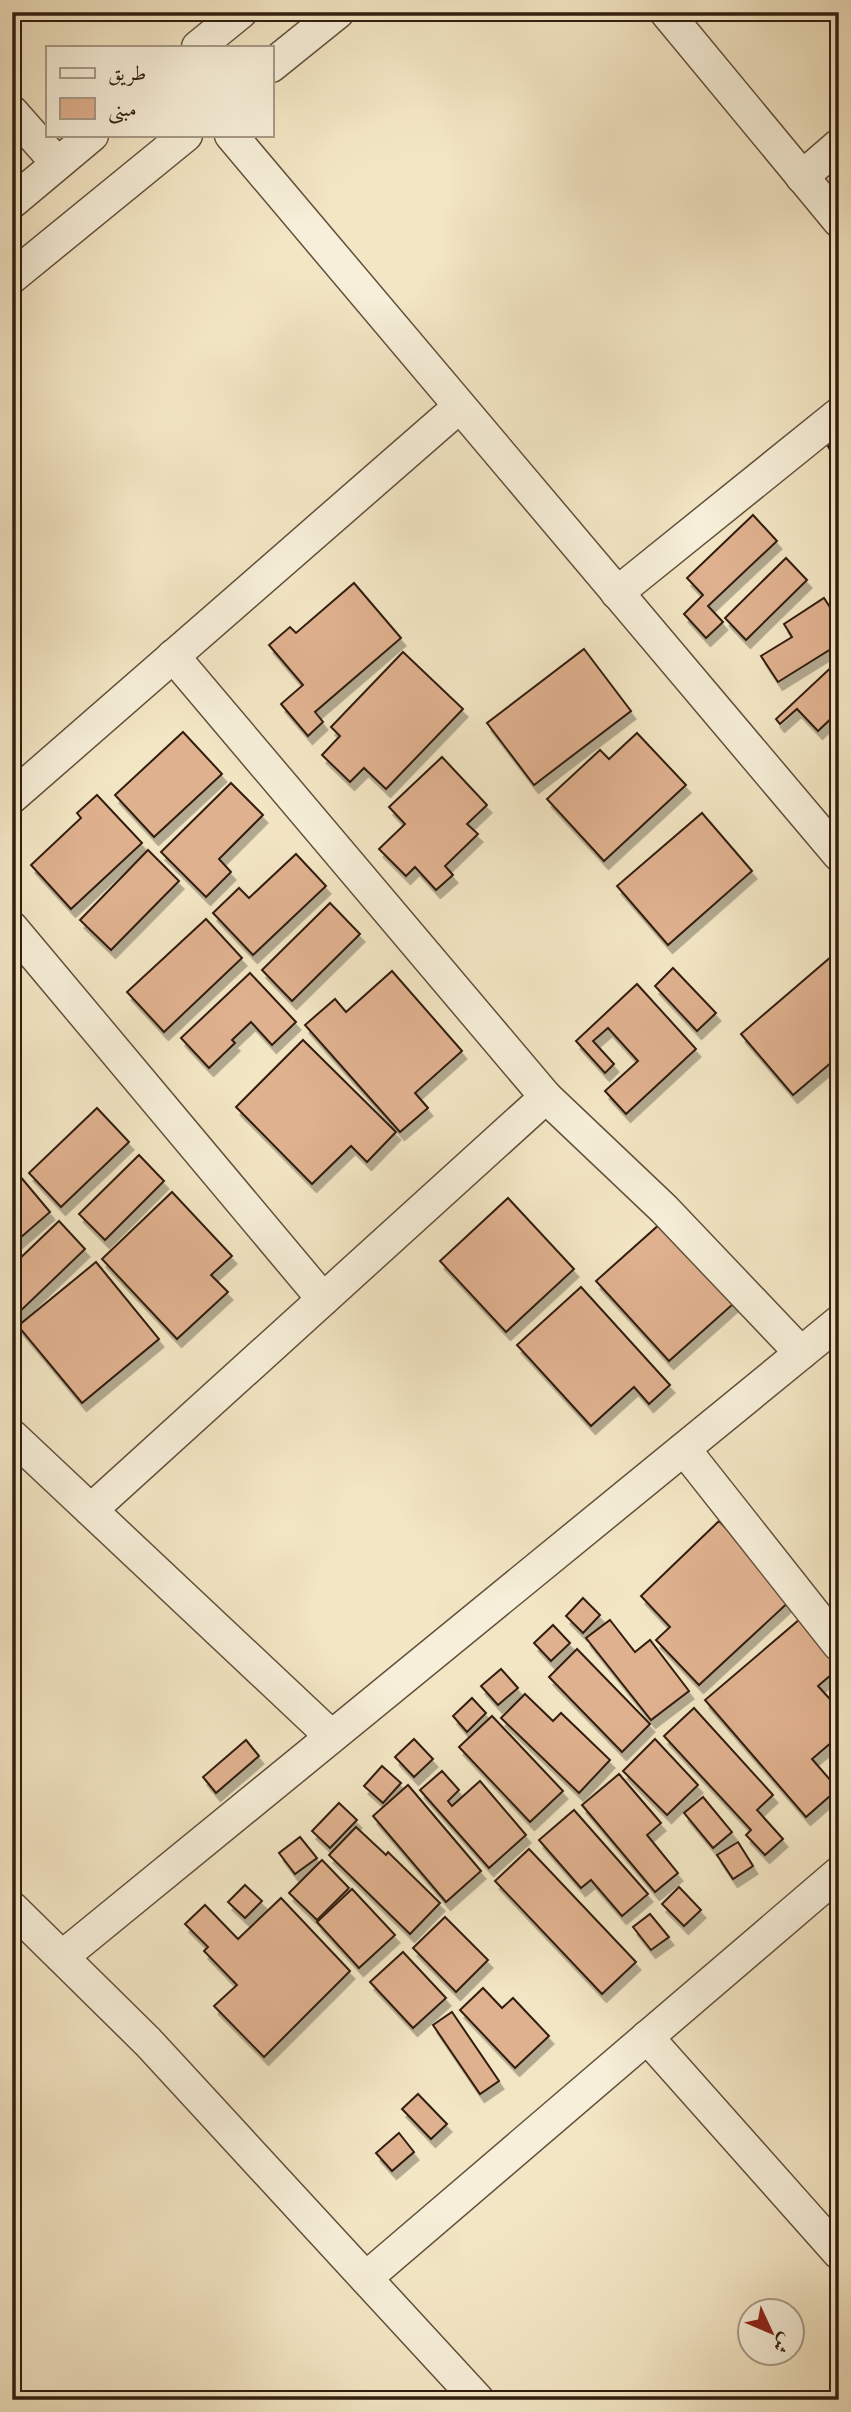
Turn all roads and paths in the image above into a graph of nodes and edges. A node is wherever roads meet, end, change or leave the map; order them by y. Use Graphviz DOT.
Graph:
graph roads {
  1 [pos="241,12"];
  2 [pos="338,12"];
  3 [pos="666,12"];
  4 [pos="199,46"];
  5 [pos="273,64"];
  6 [pos="12,112"];
  7 [pos="91,136"];
  8 [pos="185,136"];
  9 [pos="232,136"];
  10 [pos="839,145"];
  11 [pos="57,163"];
  12 [pos="802,177"];
  13 [pos="12,202"];
  14 [pos="839,221"];
  15 [pos="12,277"];
  16 [pos="459,407"];
  17 [pos="839,414"];
  18 [pos="617,593"];
  19 [pos="173,656"];
  20 [pos="12,797"];
  21 [pos="839,855"];
  22 [pos="12,928"];
  23 [pos="546,1097"];
  24 [pos="323,1299"];
  25 [pos="839,1322"];
  26 [pos="800,1353"];
  27 [pos="12,1436"];
  28 [pos="684,1449"];
  29 [pos="91,1510"];
  30 [pos="839,1645"];
  31 [pos="331,1736"];
  32 [pos="839,1873"];
  33 [pos="12,1908"];
  34 [pos="62,1957"];
  35 [pos="647,2038"];
  36 [pos="839,2253"];
  37 [pos="366,2278"];
  38 [pos="478,2400"];
  1 -- 4 [label="street"];
  2 -- 5 [label="street"];
  3 -- 12 [label="street"];
  6 -- 11 [label="street"];
  7 -- 11 [label="street"];
  8 -- 15 [label="street"];
  9 -- 16 [label="street"];
  10 -- 12 [label="street"];
  11 -- 13 [label="street"];
  12 -- 14 [label="street"];
  16 -- 18 [label="street"];
  16 -- 19 [label="street"];
  17 -- 18 [label="street"];
  18 -- 21 [label="street"];
  19 -- 20 [label="street"];
  19 -- 23 [label="street"];
  22 -- 24 [label="street"];
  23 -- 24 [label="street"];
  23 -- 26 [label="street"];
  24 -- 29 [label="street"];
  25 -- 26 [label="street"];
  26 -- 28 [label="street"];
  27 -- 29 [label="street"];
  28 -- 30 [label="street"];
  28 -- 31 [label="street"];
  29 -- 31 [label="street"];
  31 -- 34 [label="street"];
  32 -- 35 [label="street"];
  33 -- 34 [label="street"];
  34 -- 37 [label="street"];
  35 -- 36 [label="street"];
  35 -- 37 [label="street"];
  37 -- 38 [label="street"];
}
